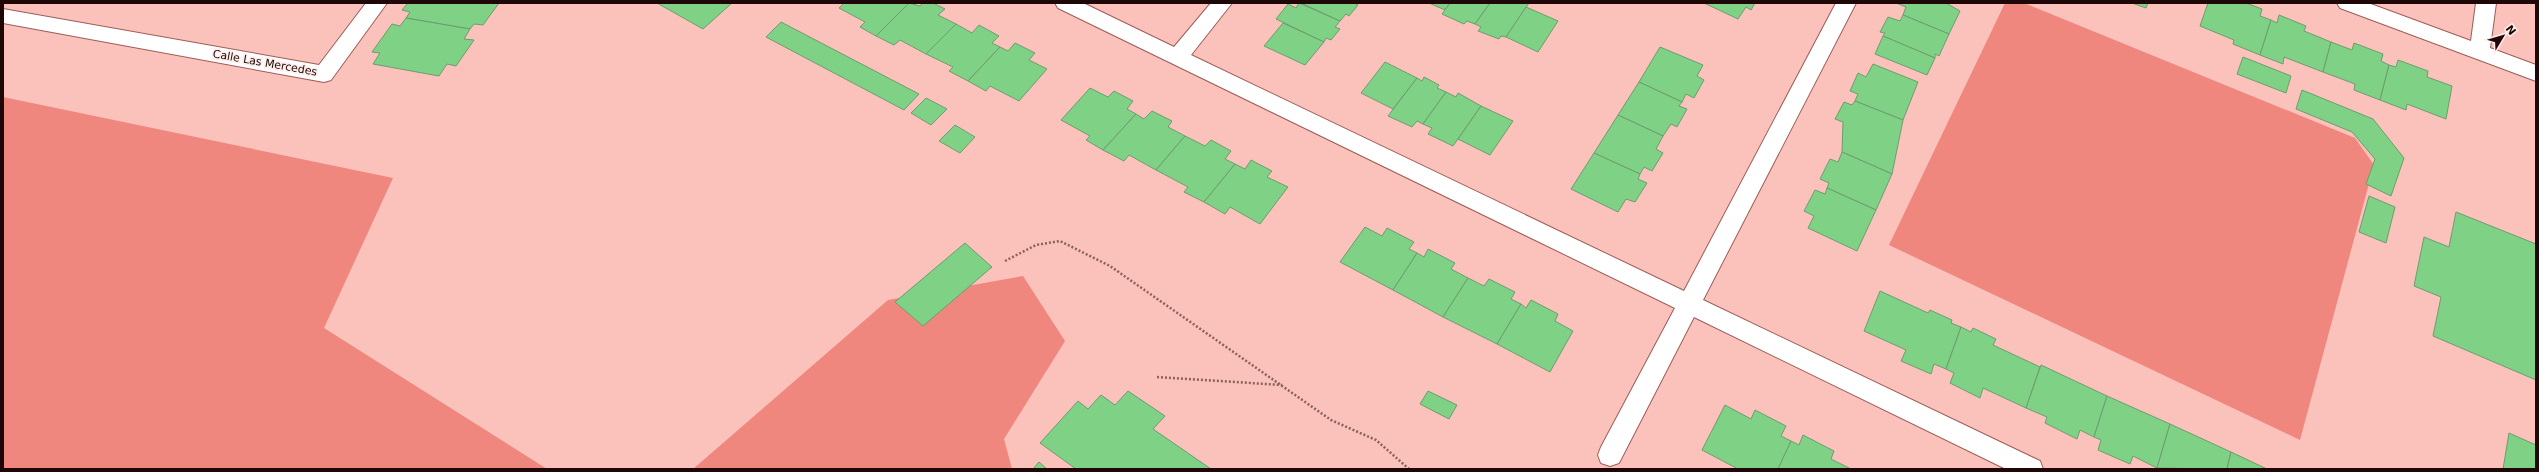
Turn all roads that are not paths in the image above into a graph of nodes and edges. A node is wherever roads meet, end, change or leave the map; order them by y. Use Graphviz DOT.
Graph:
graph roads {
  1 [pos="377,3"];
  2 [pos="1065,3"];
  3 [pos="1222,3"];
  4 [pos="1846,3"];
  5 [pos="2347,3"];
  6 [pos="2486,3"];
  7 [pos="3,16"];
  8 [pos="2479,52"];
  9 [pos="1177,57"];
  10 [pos="2536,73"];
  11 [pos="1689,304"];
  12 [pos="1610,455"];
  13 [pos="2031,469"];
  1 -- 7 [label="street, Calle Las Mercedes"];
  2 -- 9 [label="street"];
  3 -- 9 [label="street"];
  4 -- 11 [label="street"];
  5 -- 8 [label="street"];
  6 -- 8 [label="street"];
  8 -- 10 [label="street"];
  9 -- 11 [label="street"];
  11 -- 12 [label="street"];
  11 -- 13 [label="street"];
}
